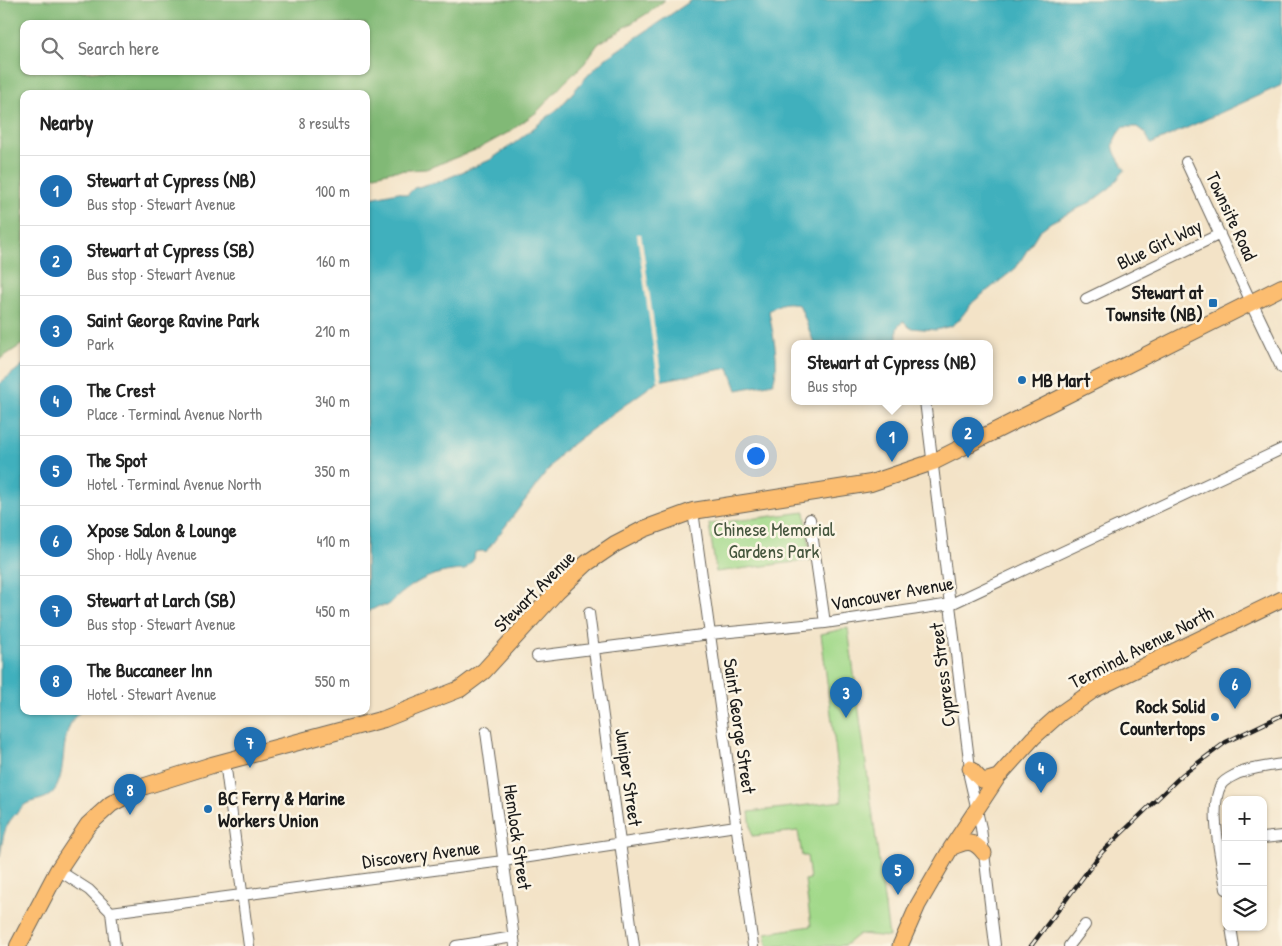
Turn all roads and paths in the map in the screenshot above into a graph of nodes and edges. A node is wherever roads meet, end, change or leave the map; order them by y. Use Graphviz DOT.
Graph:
graph roads {
  1 [pos="1186,162"];
  2 [pos="1220,234"];
  3 [pos="1282,288"];
  4 [pos="1086,299"];
  5 [pos="1252,302"];
  6 [pos="1282,367"];
  7 [pos="926,405"];
  8 [pos="1282,449"];
  9 [pos="933,462"];
  10 [pos="693,511"];
  11 [pos="810,519"];
  12 [pos="1282,600"];
  13 [pos="951,604"];
  14 [pos="588,613"];
  15 [pos="825,623"];
  16 [pos="710,634"];
  17 [pos="593,649"];
  18 [pos="537,656"];
  19 [pos="486,732"];
  20 [pos="226,761"];
  21 [pos="1282,764"];
  22 [pos="970,768"];
  23 [pos="998,777"];
  24 [pos="976,810"];
  25 [pos="736,826"];
  26 [pos="1282,836"];
  27 [pos="1267,838"];
  28 [pos="1222,841"];
  29 [pos="620,843"];
  30 [pos="951,848"];
  31 [pos="984,853"];
  32 [pos="503,861"];
  33 [pos="58,870"];
  34 [pos="242,895"];
  35 [pos="110,912"];
  36 [pos="1085,925"];
  37 [pos="1232,931"];
  38 [pos="514,942"];
  39 [pos="995,945"];
  40 [pos="18,946"];
  41 [pos="115,946"];
  42 [pos="249,946"];
  43 [pos="456,946"];
  44 [pos="634,946"];
  45 [pos="753,946"];
  46 [pos="900,946"];
  47 [pos="1069,946"];
  48 [pos="1234,946"];
  1 -- 2 [label="street, Townsite Road"];
  2 -- 4 [label="street, Blue Girl Way"];
  2 -- 5 [label="street, Townsite Road"];
  3 -- 5 [label="highway, Stewart Avenue"];
  5 -- 6 [label="street, Townsite Road"];
  5 -- 9 [label="highway, Stewart Avenue"];
  7 -- 9 [label="street, Cypress Street"];
  8 -- 13 [label="street, Vancouver Avenue"];
  9 -- 10 [label="highway, Stewart Avenue"];
  9 -- 13 [label="street, Cypress Street"];
  10 -- 16 [label="street, Saint George Street"];
  10 -- 20 [label="highway, Stewart Avenue"];
  11 -- 15 [label="street"];
  12 -- 23 [label="main road, Terminal Avenue North"];
  13 -- 15 [label="street, Vancouver Avenue"];
  13 -- 22 [label="street, Cypress Street"];
  14 -- 17 [label="street, Juniper Street"];
  15 -- 16 [label="street, Vancouver Avenue"];
  16 -- 17 [label="street, Vancouver Avenue"];
  16 -- 25 [label="street, Saint George Street"];
  17 -- 18 [label="street, Vancouver Avenue"];
  17 -- 29 [label="street, Juniper Street"];
  19 -- 32 [label="street, Hemlock Street"];
  20 -- 33 [label="highway, Stewart Avenue"];
  20 -- 34 [label="street"];
  21 -- 28 [label="street"];
  22 -- 23 [label="main road"];
  22 -- 24 [label="street, Cypress Street"];
  23 -- 24 [label="main road, Terminal Avenue North"];
  24 -- 30 [label="main road, Terminal Avenue North"];
  24 -- 31 [label="street, Cypress Street"];
  25 -- 29 [label="street, Discovery Avenue"];
  25 -- 45 [label="street, Saint George Street"];
  26 -- 27 [label="street"];
  29 -- 32 [label="street, Discovery Avenue"];
  29 -- 44 [label="street, Juniper Street"];
  30 -- 31 [label="main road"];
  30 -- 46 [label="main road, Terminal Avenue North"];
  31 -- 39 [label="street, Cypress Street"];
  32 -- 34 [label="street, Discovery Avenue"];
  32 -- 38 [label="street, Hemlock Street"];
  33 -- 35 [label="street"];
  33 -- 40 [label="highway, Stewart Avenue"];
  34 -- 35 [label="street, Discovery Avenue"];
  34 -- 42 [label="street"];
  35 -- 41 [label="street"];
  36 -- 47 [label="street"];
  37 -- 48 [label="street"];
  38 -- 43 [label="street"];
}
